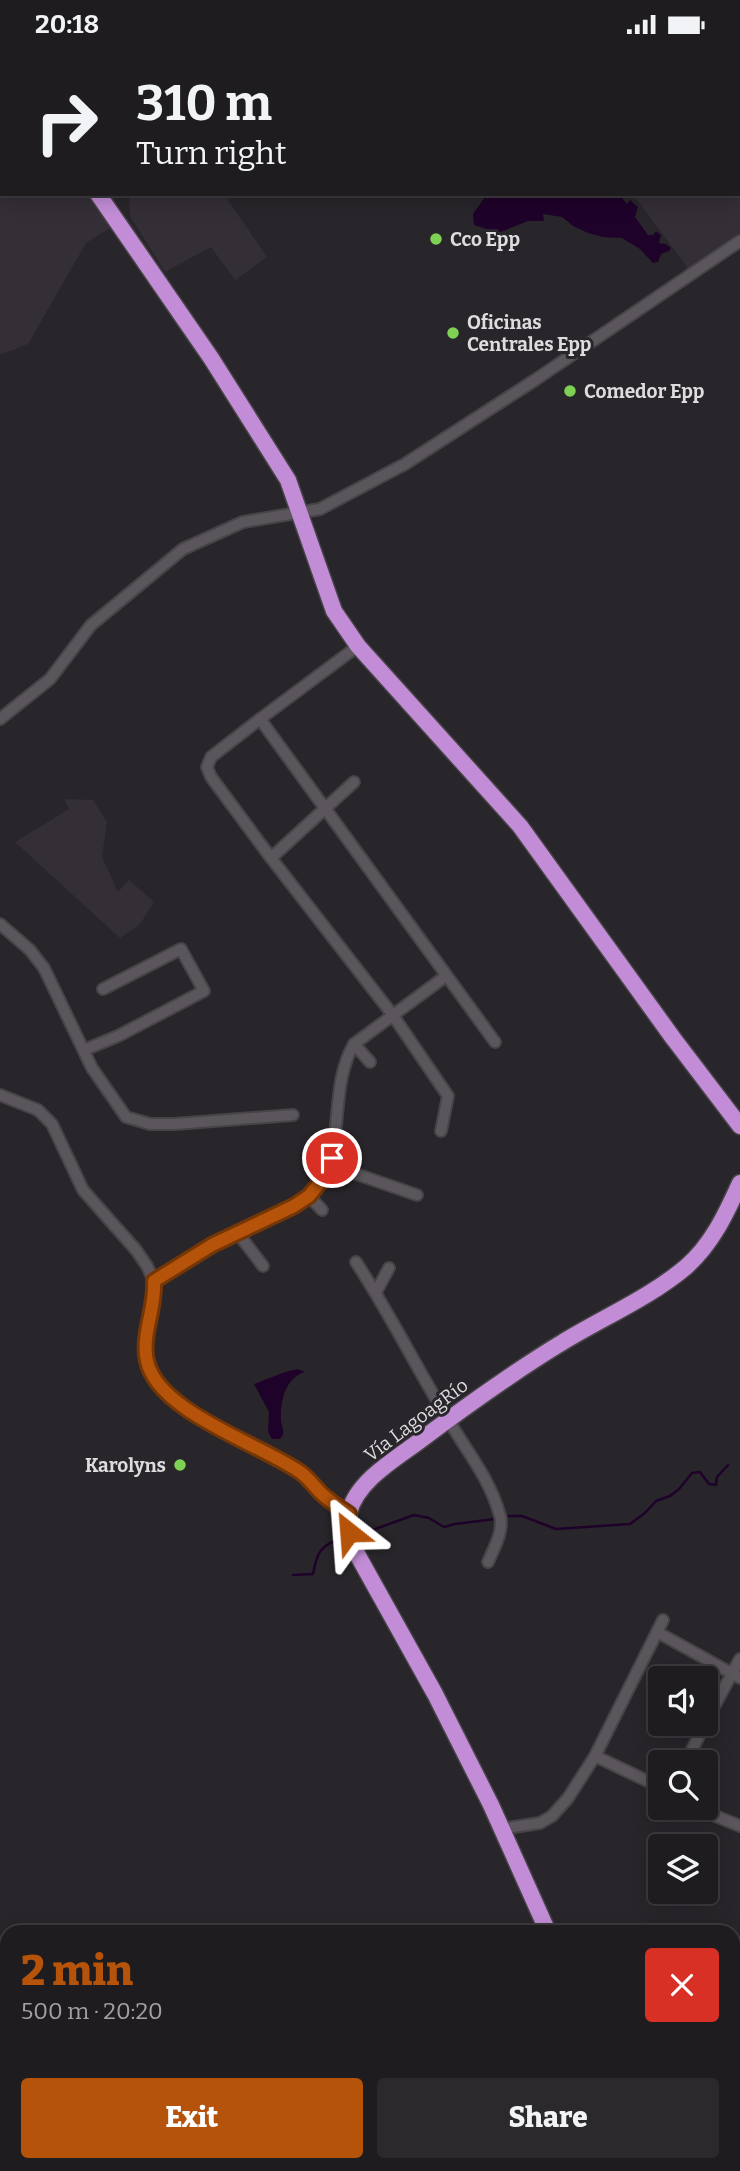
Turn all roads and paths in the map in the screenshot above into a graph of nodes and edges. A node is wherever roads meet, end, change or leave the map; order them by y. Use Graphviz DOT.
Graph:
graph roads {
  1 [pos="99,196"];
  2 [pos="740,241"];
  3 [pos="299,513"];
  4 [pos="358,646"];
  5 [pos="0,719"];
  6 [pos="260,719"];
  7 [pos="354,782"];
  8 [pos="326,808"];
  9 [pos="271,858"];
  10 [pos="0,924"];
  11 [pos="446,976"];
  12 [pos="103,989"];
  13 [pos="392,1014"];
  14 [pos="495,1042"];
  15 [pos="354,1044"];
  16 [pos="84,1050"];
  17 [pos="370,1062"];
  18 [pos="0,1095"];
  19 [pos="293,1115"];
  20 [pos="740,1126"];
  21 [pos="441,1131"];
  22 [pos="330,1165"];
  23 [pos="740,1183"];
  24 [pos="417,1195"];
  25 [pos="309,1196"];
  26 [pos="322,1210"];
  27 [pos="237,1232"];
  28 [pos="356,1262"];
  29 [pos="263,1266"];
  30 [pos="389,1268"];
  31 [pos="154,1281"];
  32 [pos="376,1292"];
  33 [pos="448,1420"];
  34 [pos="349,1514"];
  35 [pos="488,1562"];
  36 [pos="663,1620"];
  37 [pos="657,1632"];
  38 [pos="740,1659"];
  39 [pos="737,1677"];
  40 [pos="718,1704"];
  41 [pos="595,1756"];
  42 [pos="648,1781"];
  43 [pos="718,1817"];
  44 [pos="740,1826"];
  45 [pos="500,1829"];
  46 [pos="545,1925"];
  1 -- 3 [label="highway"];
  2 -- 3 [label="street"];
  3 -- 4 [label="highway"];
  3 -- 5 [label="street"];
  4 -- 6 [label="street"];
  4 -- 20 [label="highway"];
  6 -- 8 [label="street"];
  6 -- 9 [label="street"];
  7 -- 8 [label="street"];
  8 -- 9 [label="street"];
  8 -- 11 [label="street"];
  9 -- 13 [label="street"];
  10 -- 16 [label="street"];
  11 -- 13 [label="street"];
  11 -- 14 [label="street"];
  12 -- 16 [label="street"];
  13 -- 15 [label="street"];
  13 -- 21 [label="street"];
  15 -- 17 [label="street"];
  15 -- 22 [label="street"];
  16 -- 19 [label="street"];
  18 -- 31 [label="street"];
  22 -- 24 [label="street"];
  22 -- 25 [label="street"];
  23 -- 33 [label="highway, Vía LagoagRío"];
  25 -- 26 [label="street"];
  25 -- 27 [label="street"];
  27 -- 29 [label="street"];
  27 -- 31 [label="street"];
  28 -- 32 [label="street"];
  30 -- 32 [label="street"];
  31 -- 34 [label="street"];
  32 -- 33 [label="street"];
  33 -- 34 [label="highway, Vía LagoagRío"];
  33 -- 35 [label="street"];
  34 -- 45 [label="highway"];
  36 -- 37 [label="street"];
  37 -- 39 [label="street"];
  37 -- 41 [label="street"];
  38 -- 39 [label="street"];
  39 -- 40 [label="street"];
  41 -- 42 [label="street"];
  41 -- 45 [label="street"];
  43 -- 44 [label="street"];
  45 -- 46 [label="highway"];
}
